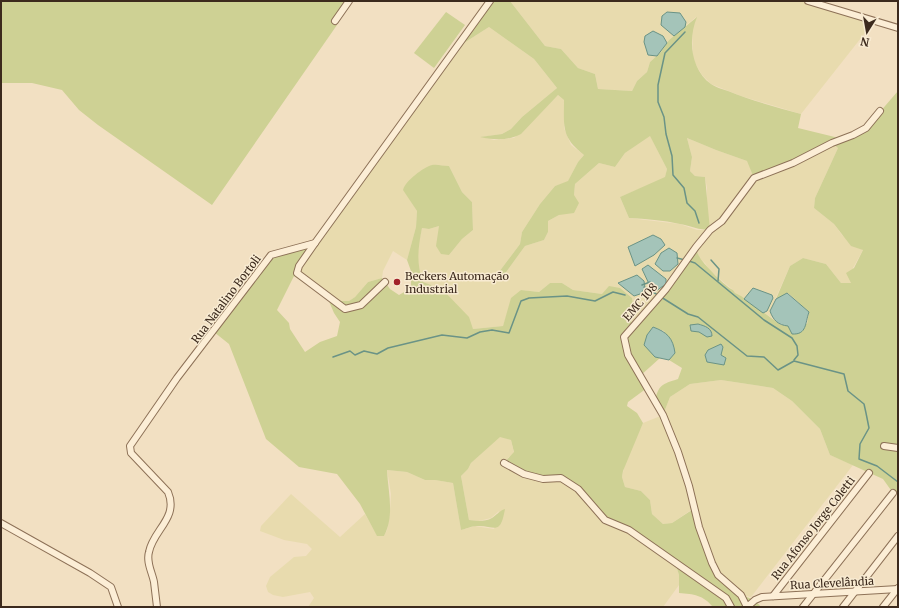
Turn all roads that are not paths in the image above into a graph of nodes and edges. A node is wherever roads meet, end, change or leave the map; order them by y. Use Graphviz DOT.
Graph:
graph roads {
  1 [pos="349,1"];
  2 [pos="490,1"];
  3 [pos="808,1"];
  4 [pos="335,21"];
  5 [pos="898,28"];
  6 [pos="880,111"];
  7 [pos="315,243"];
  8 [pos="385,282"];
  9 [pos="884,446"];
  10 [pos="898,448"];
  11 [pos="504,463"];
  12 [pos="869,473"];
  13 [pos="893,493"];
  14 [pos="1,523"];
  15 [pos="898,536"];
  16 [pos="898,589"];
  17 [pos="855,592"];
  18 [pos="814,594"];
  19 [pos="773,596"];
  20 [pos="118,607"];
  21 [pos="157,607"];
  22 [pos="731,607"];
  23 [pos="747,607"];
  24 [pos="804,607"];
  25 [pos="843,607"];
  26 [pos="883,607"];
  1 -- 4 [label="street"];
  2 -- 7 [label="street"];
  3 -- 5 [label="street"];
  6 -- 23 [label="street, EMC 108"];
  7 -- 8 [label="street"];
  7 -- 21 [label="street, Rua Natalino Bortoli"];
  9 -- 10 [label="street"];
  11 -- 22 [label="street"];
  12 -- 19 [label="street, Rua Afonso Jorge Coletti"];
  13 -- 18 [label="street"];
  14 -- 20 [label="street"];
  15 -- 17 [label="street"];
  16 -- 17 [label="street, Rua Clevelândia"];
  16 -- 26 [label="street"];
  17 -- 18 [label="street, Rua Clevelândia"];
  17 -- 25 [label="street"];
  18 -- 19 [label="street, Rua Clevelândia"];
  18 -- 24 [label="street"];
  19 -- 23 [label="street, Rua Clevelândia"];
}
